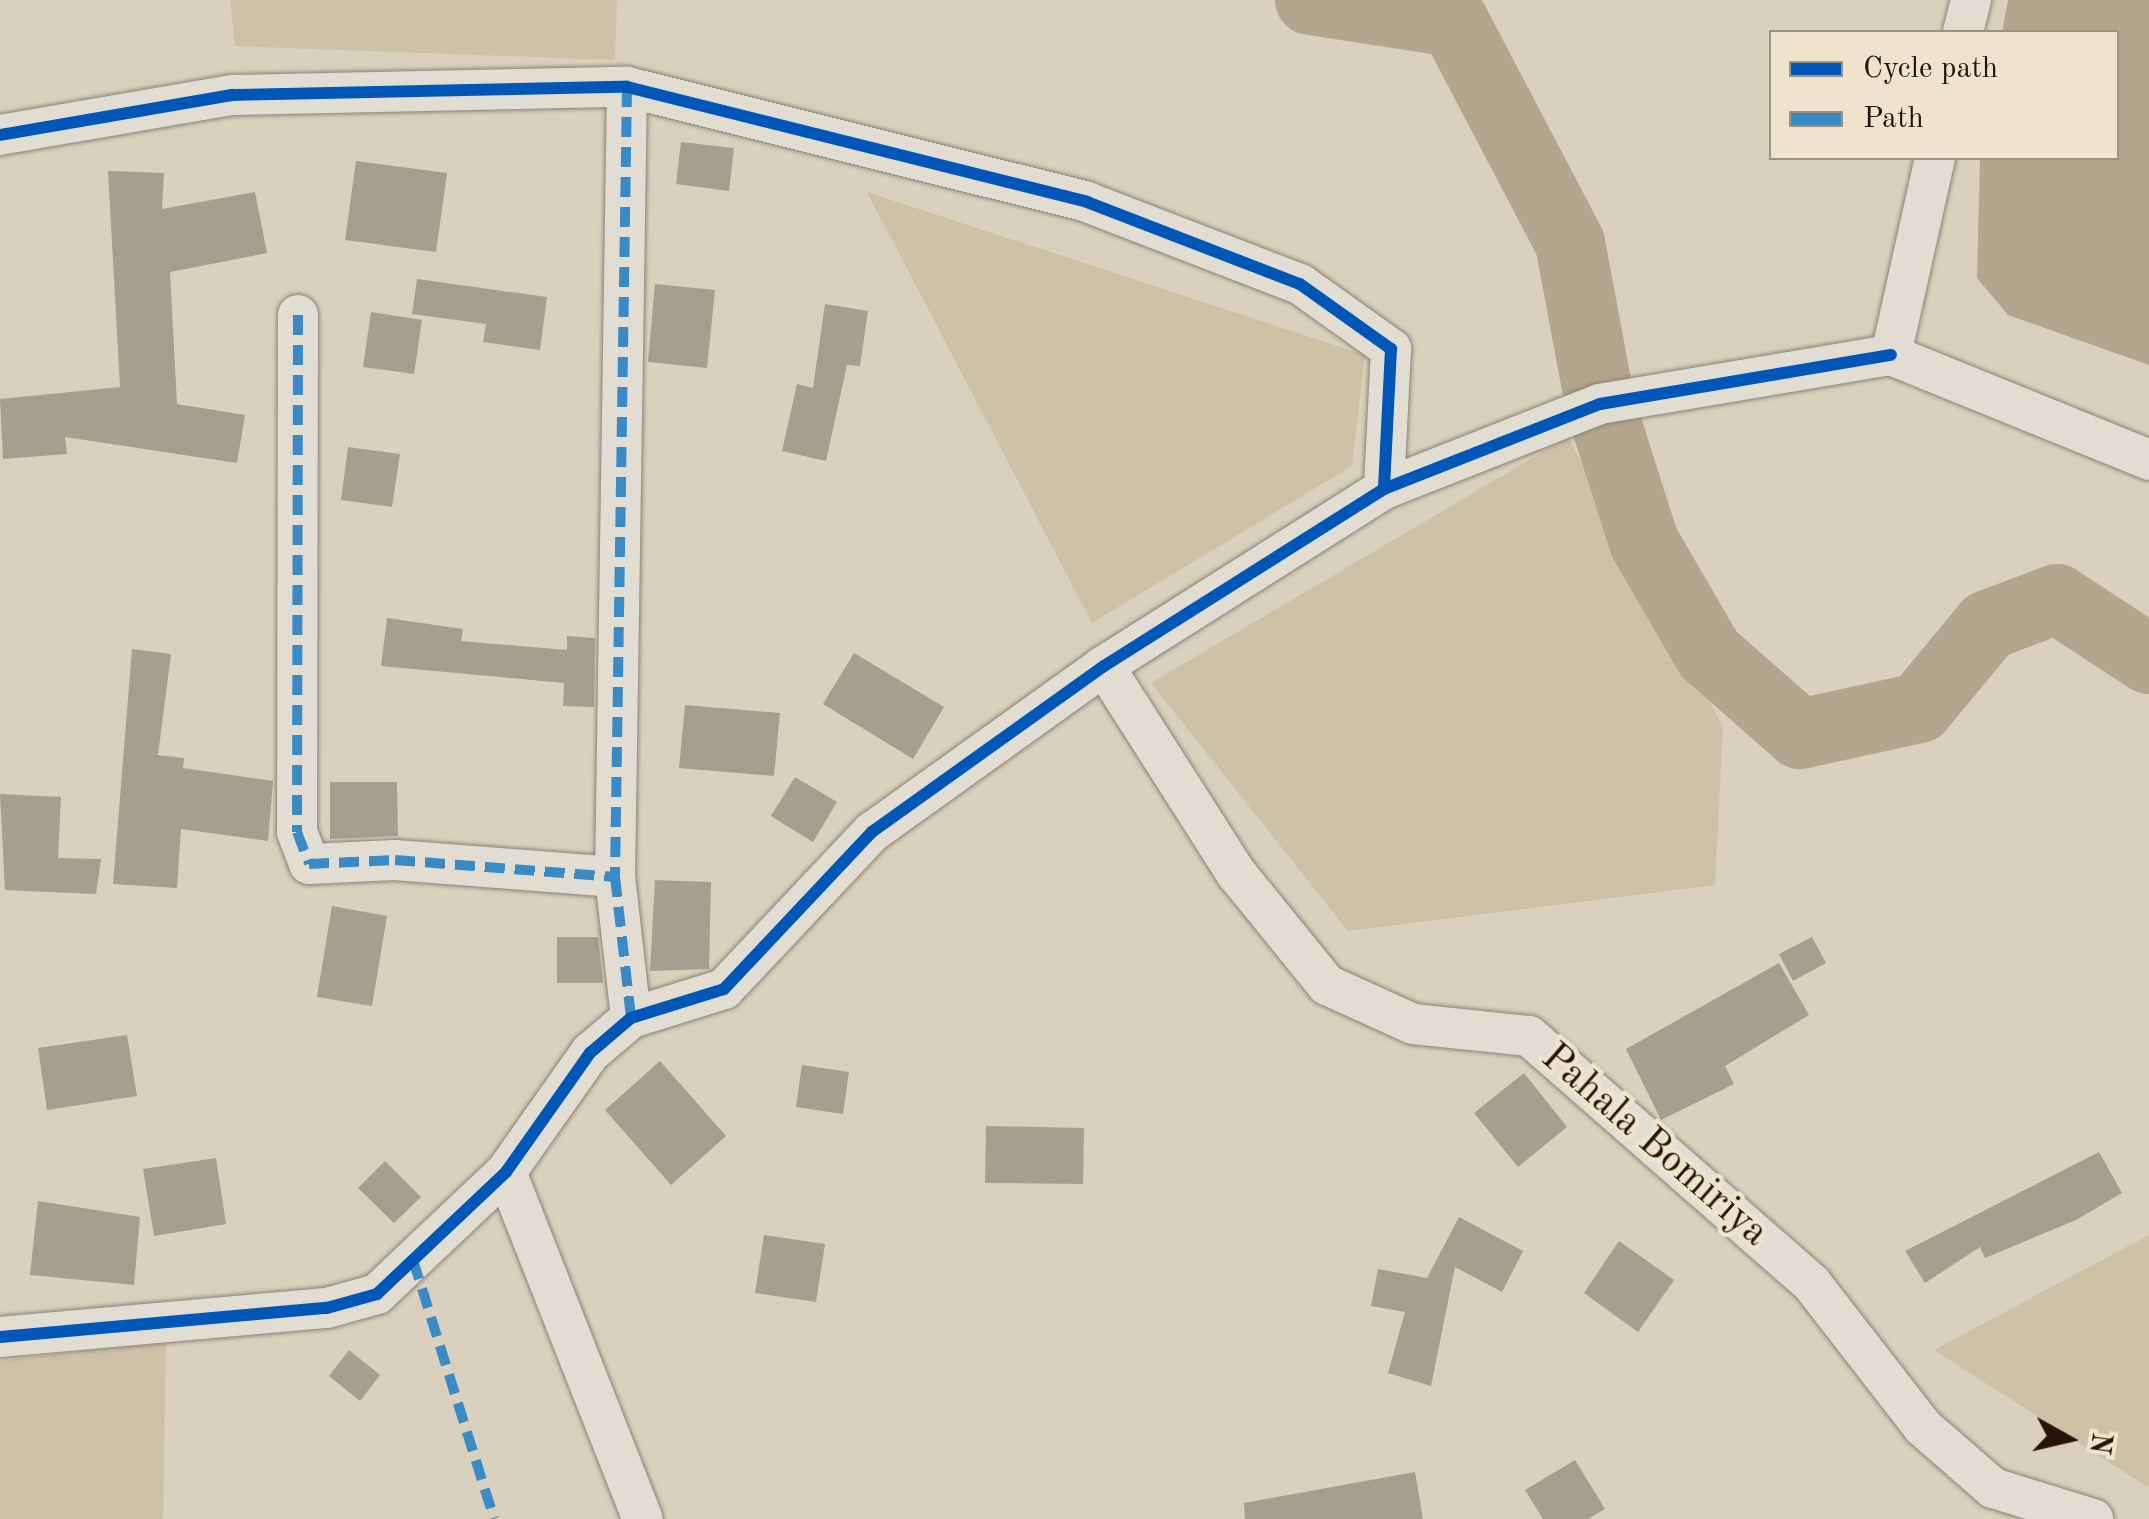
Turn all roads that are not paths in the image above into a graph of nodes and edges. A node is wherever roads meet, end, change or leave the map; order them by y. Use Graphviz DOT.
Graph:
graph roads {
  1 [pos="1971,0"];
  2 [pos="1964,30"];
  3 [pos="626,87"];
  4 [pos="0,135"];
  5 [pos="1936,160"];
  6 [pos="298,315"];
  7 [pos="1891,355"];
  8 [pos="2149,460"];
  9 [pos="1384,489"];
  10 [pos="1104,666"];
  11 [pos="615,877"];
  12 [pos="630,1018"];
  13 [pos="506,1172"];
  14 [pos="0,1337"];
  15 [pos="643,1519"];
  16 [pos="2093,1519"];
  1 -- 2 [label="street"];
  3 -- 4 [label="street"];
  3 -- 9 [label="street"];
  3 -- 11 [label="street"];
  5 -- 7 [label="street"];
  6 -- 11 [label="street"];
  7 -- 8 [label="street"];
  7 -- 9 [label="street"];
  9 -- 10 [label="street"];
  10 -- 12 [label="street"];
  10 -- 16 [label="street, Pahala Bomiriya"];
  11 -- 12 [label="street"];
  12 -- 13 [label="street"];
  13 -- 14 [label="street"];
  13 -- 15 [label="street"];
}
